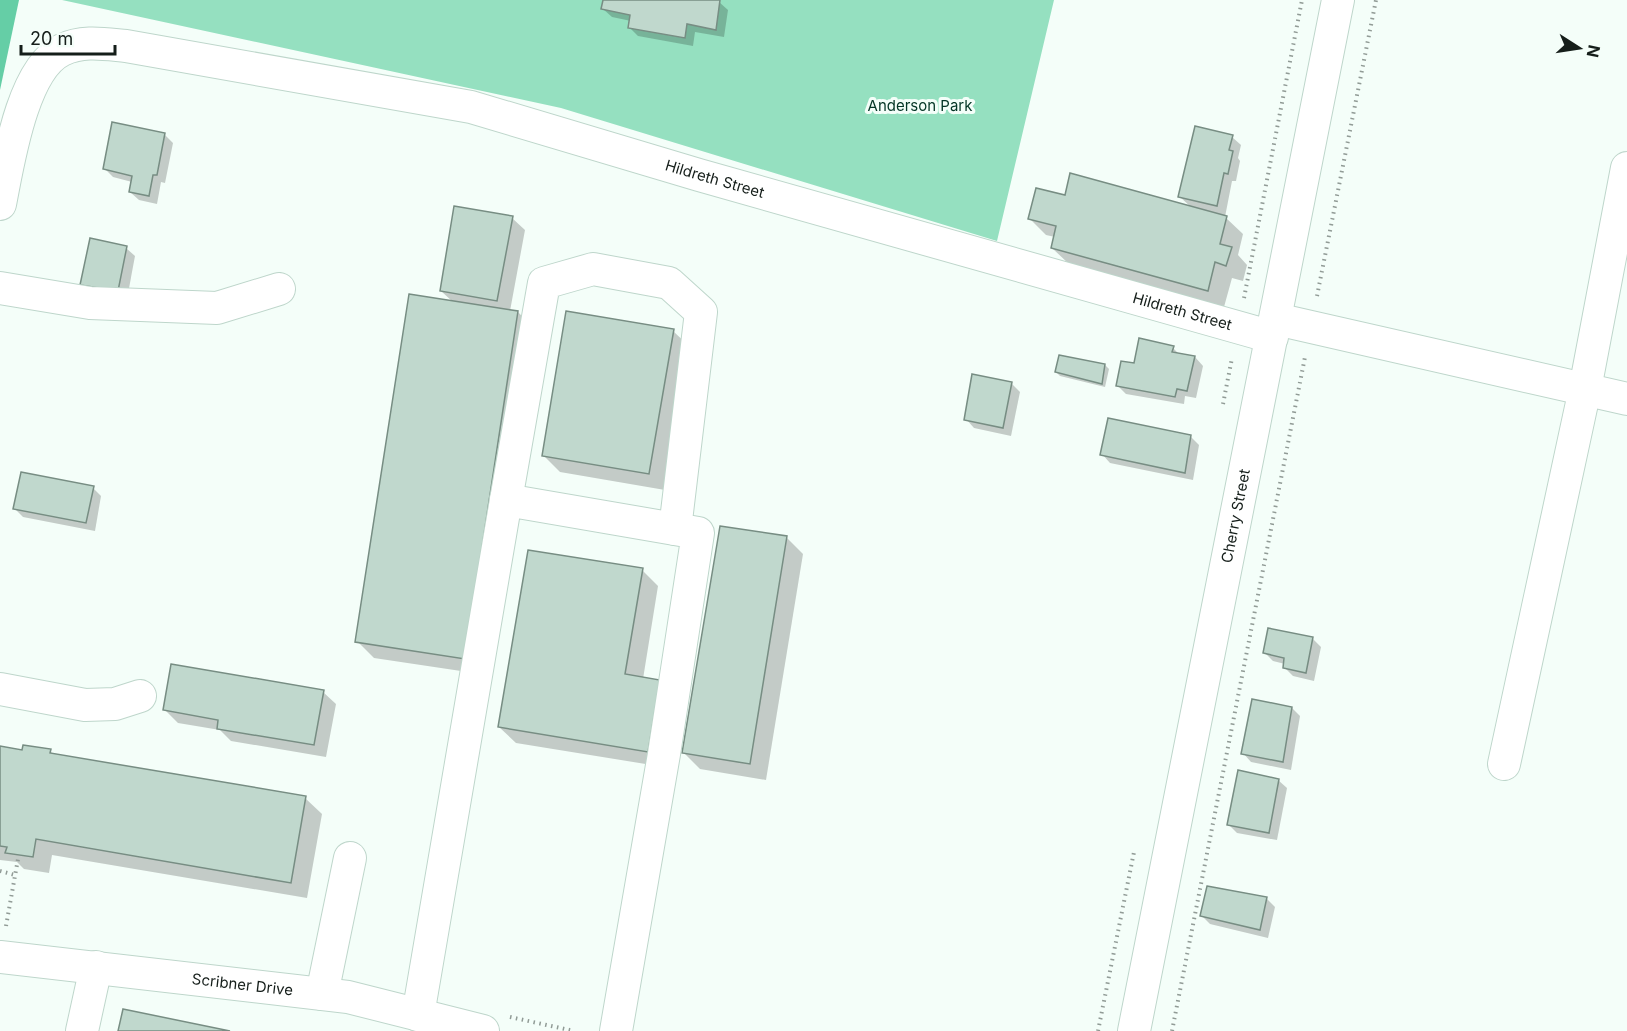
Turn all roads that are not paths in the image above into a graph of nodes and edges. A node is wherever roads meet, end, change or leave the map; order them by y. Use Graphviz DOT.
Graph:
graph roads {
  1 [pos="1338,0"];
  2 [pos="1627,168"];
  3 [pos="0,204"];
  4 [pos="0,288"];
  5 [pos="279,289"];
  6 [pos="1274,328"];
  7 [pos="1585,389"];
  8 [pos="1627,399"];
  9 [pos="506,500"];
  10 [pos="675,529"];
  11 [pos="0,689"];
  12 [pos="140,696"];
  13 [pos="1504,764"];
  14 [pos="350,858"];
  15 [pos="3,942"];
  16 [pos="96,967"];
  17 [pos="322,994"];
  18 [pos="418,1015"];
  19 [pos="82,1031"];
  20 [pos="483,1031"];
  21 [pos="616,1031"];
  22 [pos="1134,1031"];
  1 -- 6 [label="street, Cherry Street"];
  2 -- 7 [label="street"];
  3 -- 6 [label="street, Hildreth Street"];
  4 -- 5 [label="street"];
  6 -- 7 [label="street, Hildreth Street"];
  6 -- 22 [label="street, Cherry Street"];
  7 -- 8 [label="street, Hildreth Street"];
  7 -- 13 [label="street"];
  9 -- 10 [label="street"];
  9 -- 10 [label="street"];
  9 -- 18 [label="street"];
  10 -- 21 [label="street"];
  11 -- 12 [label="street"];
  14 -- 17 [label="street"];
  15 -- 16 [label="street, Scribner Drive"];
  16 -- 17 [label="street, Scribner Drive"];
  16 -- 19 [label="street"];
  17 -- 18 [label="street, Scribner Drive"];
  18 -- 20 [label="street, Scribner Drive"];
}
